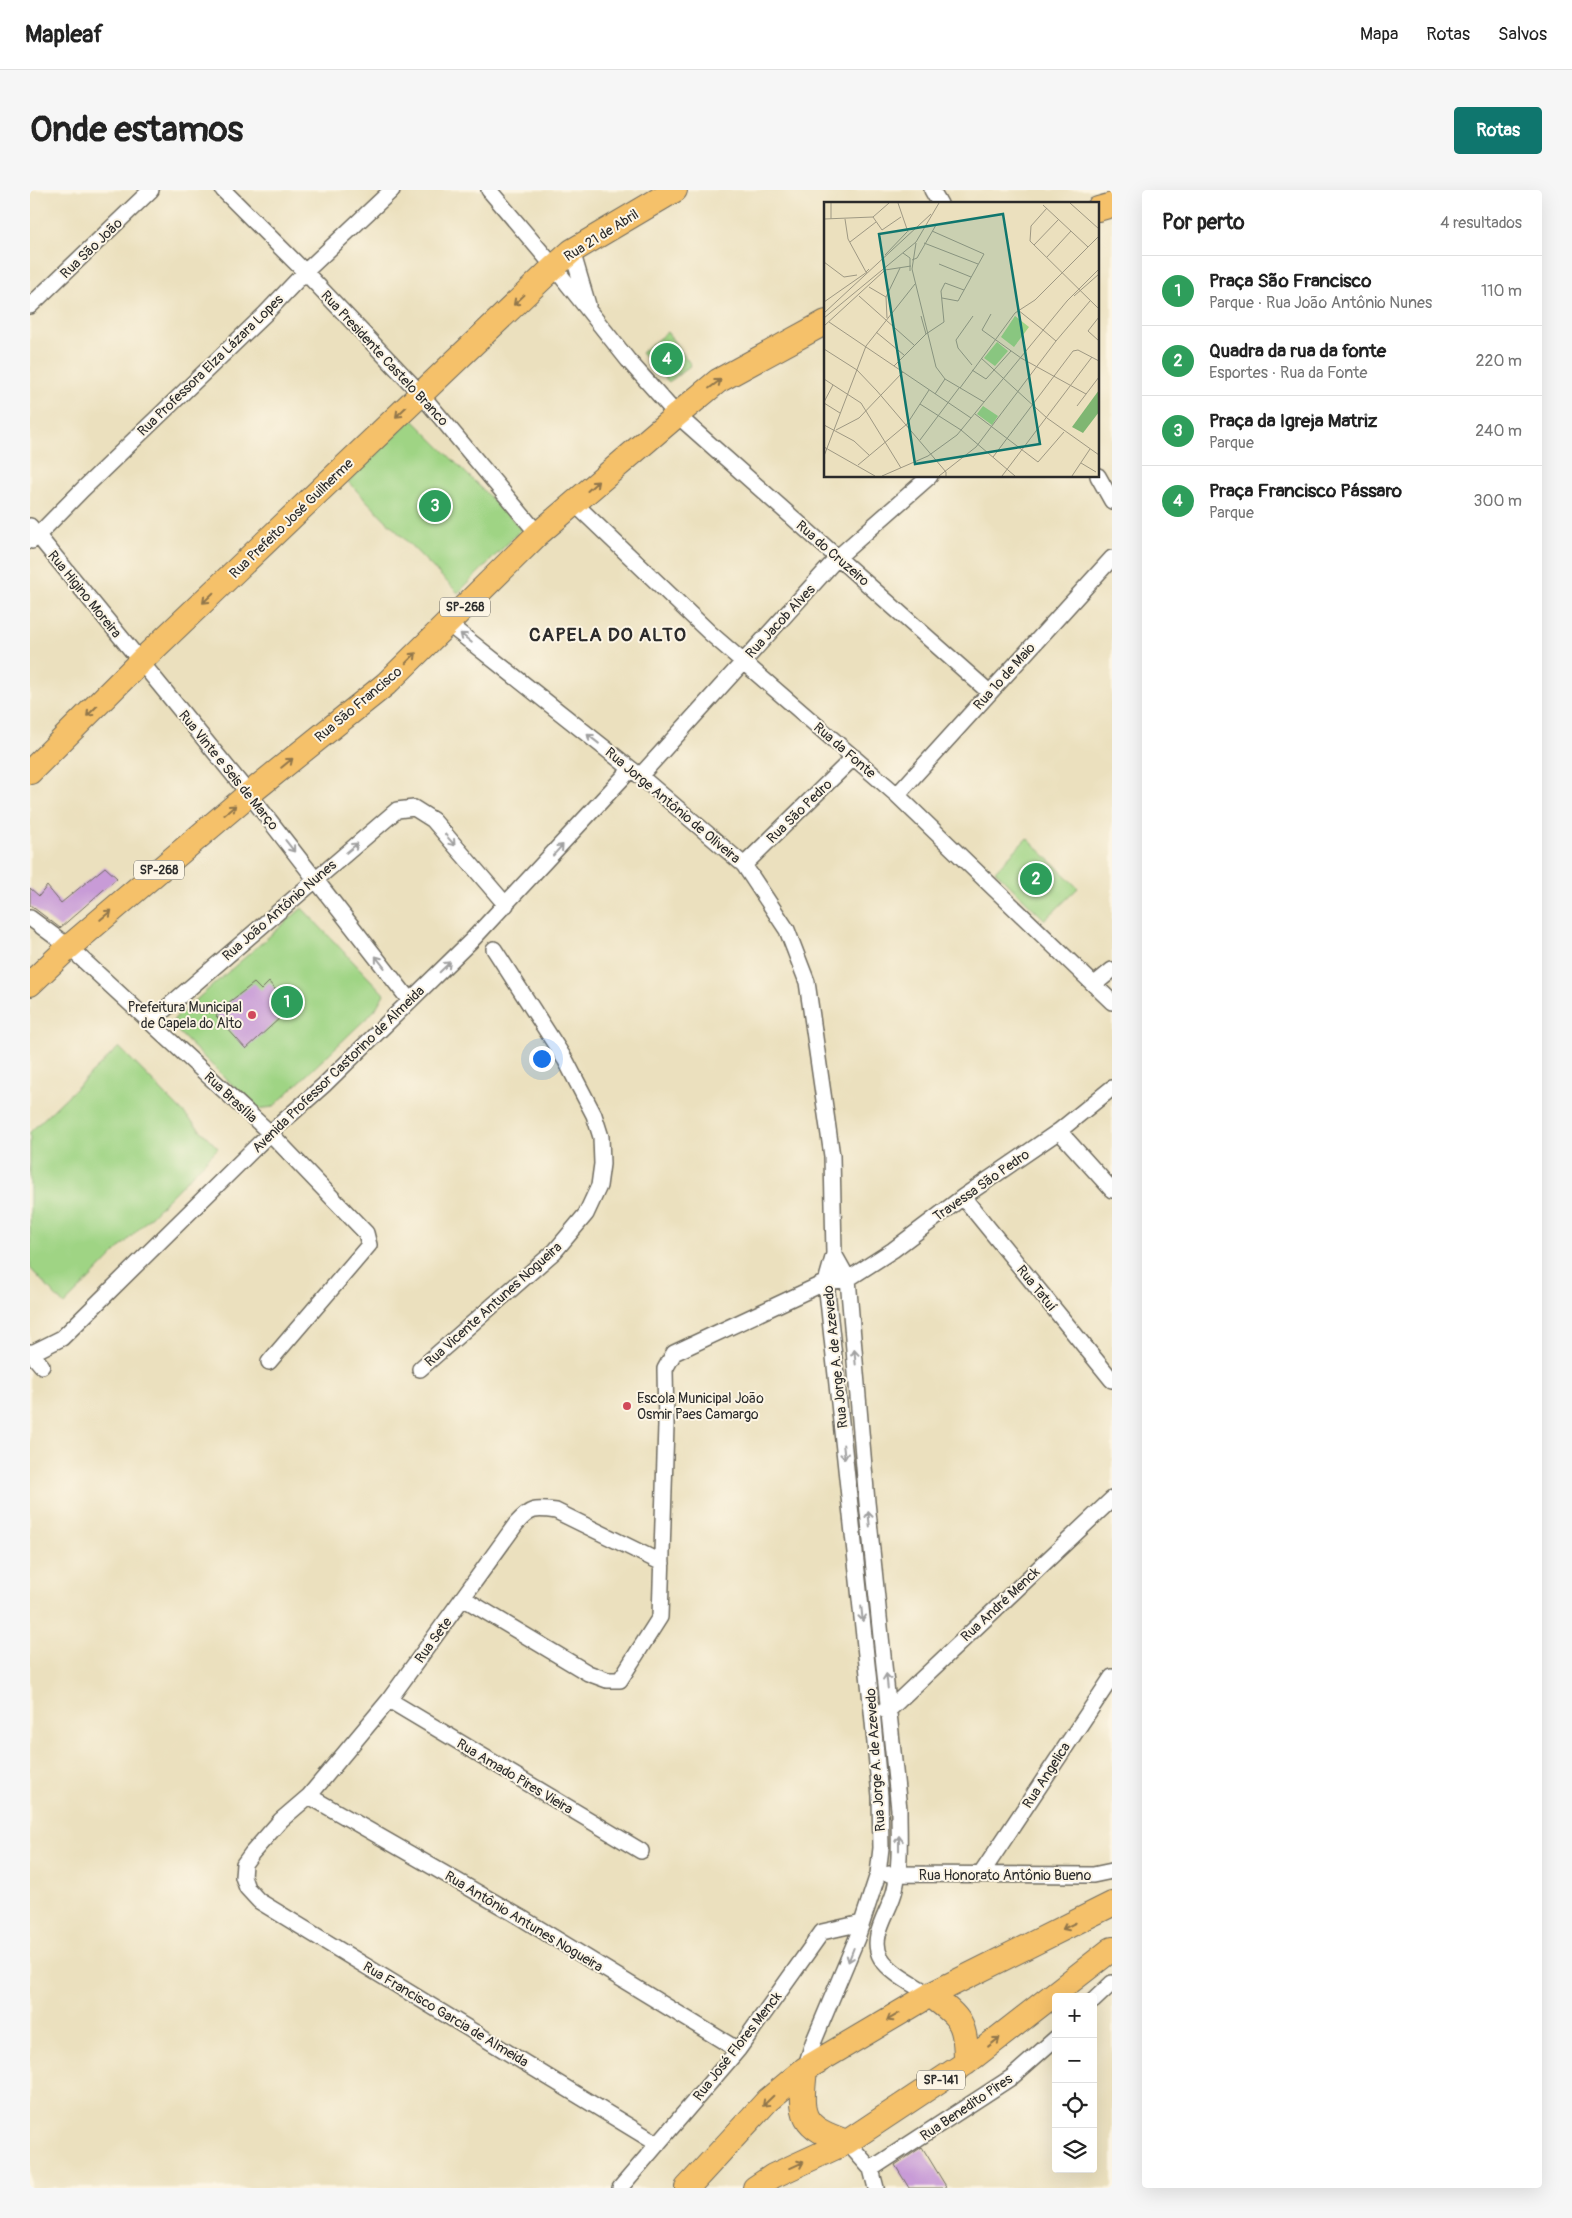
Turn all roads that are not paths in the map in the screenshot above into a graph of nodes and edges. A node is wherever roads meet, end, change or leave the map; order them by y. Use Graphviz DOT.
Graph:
graph roads {
  1 [pos="151,190"];
  2 [pos="223,190"];
  3 [pos="392,190"];
  4 [pos="489,190"];
  5 [pos="675,190"];
  6 [pos="932,190"];
  7 [pos="939,202"];
  8 [pos="572,251"];
  9 [pos="554,267"];
  10 [pos="305,272"];
  11 [pos="30,306"];
  12 [pos="590,312"];
  13 [pos="824,323"];
  14 [pos="420,393"];
  15 [pos="677,415"];
  16 [pos="928,478"];
  17 [pos="1099,478"];
  18 [pos="1112,501"];
  19 [pos="574,503"];
  20 [pos="538,534"];
  21 [pos="33,535"];
  22 [pos="838,557"];
  23 [pos="1112,558"];
  24 [pos="447,622"];
  25 [pos="743,661"];
  26 [pos="140,662"];
  27 [pos="989,692"];
  28 [pos="854,757"];
  29 [pos="30,772"];
  30 [pos="636,772"];
  31 [pos="249,794"];
  32 [pos="897,796"];
  33 [pos="744,865"];
  34 [pos="315,879"];
  35 [pos="506,906"];
  36 [pos="30,918"];
  37 [pos="68,947"];
  38 [pos="494,948"];
  39 [pos="1112,970"];
  40 [pos="30,984"];
  41 [pos="1095,984"];
  42 [pos="410,1001"];
  43 [pos="1112,1002"];
  44 [pos="150,1022"];
  45 [pos="1112,1088"];
  46 [pos="1059,1131"];
  47 [pos="270,1133"];
  48 [pos="1112,1190"];
  49 [pos="963,1197"];
  50 [pos="834,1254"];
  51 [pos="848,1279"];
  52 [pos="826,1282"];
  53 [pos="30,1353"];
  54 [pos="269,1362"];
  55 [pos="42,1366"];
  56 [pos="420,1369"];
  57 [pos="1112,1380"];
  58 [pos="1112,1499"];
  59 [pos="662,1563"];
  60 [pos="463,1598"];
  61 [pos="1112,1677"];
  62 [pos="389,1700"];
  63 [pos="890,1709"];
  64 [pos="872,1711"];
  65 [pos="309,1796"];
  66 [pos="641,1851"];
  67 [pos="1112,1872"];
  68 [pos="878,1874"];
  69 [pos="898,1874"];
  70 [pos="981,1874"];
  71 [pos="243,1877"];
  72 [pos="1112,1904"];
  73 [pos="862,1923"];
  74 [pos="1112,1949"];
  75 [pos="1112,1983"];
  76 [pos="930,1995"];
  77 [pos="1097,1997"];
  78 [pos="1052,2042"];
  79 [pos="738,2050"];
  80 [pos="966,2063"];
  81 [pos="805,2069"];
  82 [pos="847,2142"];
  83 [pos="658,2144"];
  84 [pos="870,2169"];
  85 [pos="620,2188"];
  86 [pos="687,2188"];
  87 [pos="755,2188"];
  88 [pos="876,2188"];
  1 -- 11 [label="street, Rua São João"];
  2 -- 10 [label="street, Rua Presidente Castelo Branco"];
  3 -- 10 [label="street, Rua Professora Elza Lázara Lopes"];
  4 -- 9 [label="street, Rua do Cruzeiro"];
  5 -- 8 [label="main road, Rua 21 de Abril"];
  6 -- 7 [label="street"];
  8 -- 9 [label="main road, Rua 21 de Abril"];
  8 -- 12 [label="street"];
  9 -- 12 [label="street, Rua do Cruzeiro"];
  9 -- 14 [label="main road, Rua Prefeito José Guilherme, one-way"];
  10 -- 14 [label="street, Rua Presidente Castelo Branco"];
  10 -- 21 [label="street, Rua Professora Elza Lázara Lopes"];
  12 -- 15 [label="street, Rua do Cruzeiro"];
  15 -- 13 [label="main road, SP-268, one-way"];
  14 -- 20 [label="street, Rua Presidente Castelo Branco"];
  14 -- 26 [label="main road, Rua Prefeito José Guilherme, one-way"];
  19 -- 15 [label="main road, Rua São Francisco / SP-268, one-way"];
  15 -- 22 [label="street, Rua do Cruzeiro"];
  16 -- 22 [label="street, Rua Jacob Alves"];
  17 -- 18 [label="street"];
  19 -- 20 [label="main road, Rua São Francisco / SP-268"];
  19 -- 25 [label="street, Rua da Fonte"];
  20 -- 24 [label="main road, Rua São Francisco / SP-268"];
  21 -- 26 [label="street, Rua Higino Moreira"];
  22 -- 25 [label="street, Rua Jacob Alves"];
  22 -- 27 [label="street, Rua do Cruzeiro"];
  23 -- 27 [label="street, Rua 1º de Maio"];
  30 -- 24 [label="street, Rua Jorge Antônio de Oliveira, one-way"];
  31 -- 24 [label="main road, Rua São Francisco / SP-268, one-way"];
  25 -- 28 [label="street, Rua da Fonte"];
  25 -- 30 [label="street, Rua Jacob Alves"];
  26 -- 29 [label="main road, Rua Prefeito José Guilherme, one-way"];
  26 -- 31 [label="street, Rua Vinte e Seis de Março"];
  27 -- 32 [label="street, Rua 1º de Maio"];
  28 -- 32 [label="street, Rua da Fonte"];
  28 -- 33 [label="street, Rua São Pedro"];
  30 -- 33 [label="street, Rua Jorge Antônio de Oliveira"];
  35 -- 30 [label="street, Avenida Professor Castorino de Almeida, one-way"];
  31 -- 34 [label="street, Rua Vinte e Seis de Março, one-way"];
  37 -- 31 [label="main road, Rua São Francisco / SP-268, one-way"];
  32 -- 41 [label="street, Rua da Fonte"];
  33 -- 50 [label="street, Rua Jorge Antônio de Oliveira"];
  34 -- 35 [label="street, Rua João Antônio Nunes, one-way"];
  42 -- 34 [label="street, one-way"];
  34 -- 44 [label="street, Rua João Antônio Nunes"];
  42 -- 35 [label="street, Avenida Professor Castorino de Almeida, one-way"];
  36 -- 37 [label="street, Rua Brasília"];
  37 -- 40 [label="main road, Rua São Francisco / SP-268"];
  37 -- 44 [label="street, Rua Brasília"];
  38 -- 56 [label="street, Rua Vicente Antunes Nogueira"];
  39 -- 41 [label="street"];
  41 -- 43 [label="street, Rua da Fonte"];
  42 -- 47 [label="street, Avenida Professor Castorino de Almeida"];
  44 -- 47 [label="street, Rua Brasília"];
  45 -- 46 [label="street, Travessa São Pedro"];
  46 -- 48 [label="street"];
  46 -- 49 [label="street, Travessa São Pedro"];
  47 -- 53 [label="street, Avenida Professor Castorino de Almeida"];
  47 -- 54 [label="street, Rua Brasília"];
  49 -- 51 [label="street, Travessa São Pedro"];
  49 -- 57 [label="street, Rua Tatuí"];
  50 -- 51 [label="street, Rua Jorge A. de Azevedo"];
  50 -- 52 [label="street, Rua Jorge A. de Azevedo"];
  51 -- 52 [label="street"];
  63 -- 51 [label="street, Rua Jorge A. de Azevedo, one-way"];
  52 -- 59 [label="street"];
  52 -- 64 [label="street, Rua Jorge A. de Azevedo, one-way"];
  53 -- 55 [label="street"];
  58 -- 63 [label="street, Rua André Menck"];
  59 -- 60 [label="street, Rua Sete"];
  59 -- 60 [label="street"];
  60 -- 62 [label="street, Rua Sete"];
  61 -- 70 [label="street, Rua Angelica"];
  62 -- 65 [label="street, Rua Sete"];
  62 -- 66 [label="street, Rua Amado Pires Vieira"];
  63 -- 64 [label="street"];
  69 -- 63 [label="street, Rua Jorge A. de Azevedo, one-way"];
  64 -- 68 [label="street, Rua Jorge A. de Azevedo"];
  65 -- 71 [label="street, Rua Sete"];
  65 -- 79 [label="street, Rua Antônio Antunes Nogueira"];
  67 -- 70 [label="street, Rua Honorato Antônio Bueno"];
  68 -- 69 [label="street, Rua Honorato Antônio Bueno"];
  68 -- 73 [label="street, Rua Jorge A. de Azevedo"];
  69 -- 70 [label="street, Rua Honorato Antônio Bueno"];
  69 -- 76 [label="street, Rua Jorge A. de Azevedo"];
  71 -- 83 [label="street, Rua Francisco Garcia de Almeida"];
  72 -- 76 [label="main road, one-way"];
  73 -- 79 [label="street, Rua José Flores Menck"];
  73 -- 81 [label="street, Rua Jorge A. de Azevedo, one-way"];
  80 -- 74 [label="main road, SP-141, one-way"];
  75 -- 77 [label="street"];
  76 -- 80 [label="main road"];
  76 -- 81 [label="main road, one-way"];
  78 -- 84 [label="street, Rua Benedito Pires"];
  79 -- 83 [label="street, Rua José Flores Menck"];
  80 -- 82 [label="main road, SP-141"];
  81 -- 82 [label="main road"];
  81 -- 86 [label="main road, one-way"];
  82 -- 84 [label="street"];
  87 -- 82 [label="main road, SP-141, one-way"];
  83 -- 85 [label="street, Rua José Flores Menck"];
  84 -- 88 [label="street"];
}
